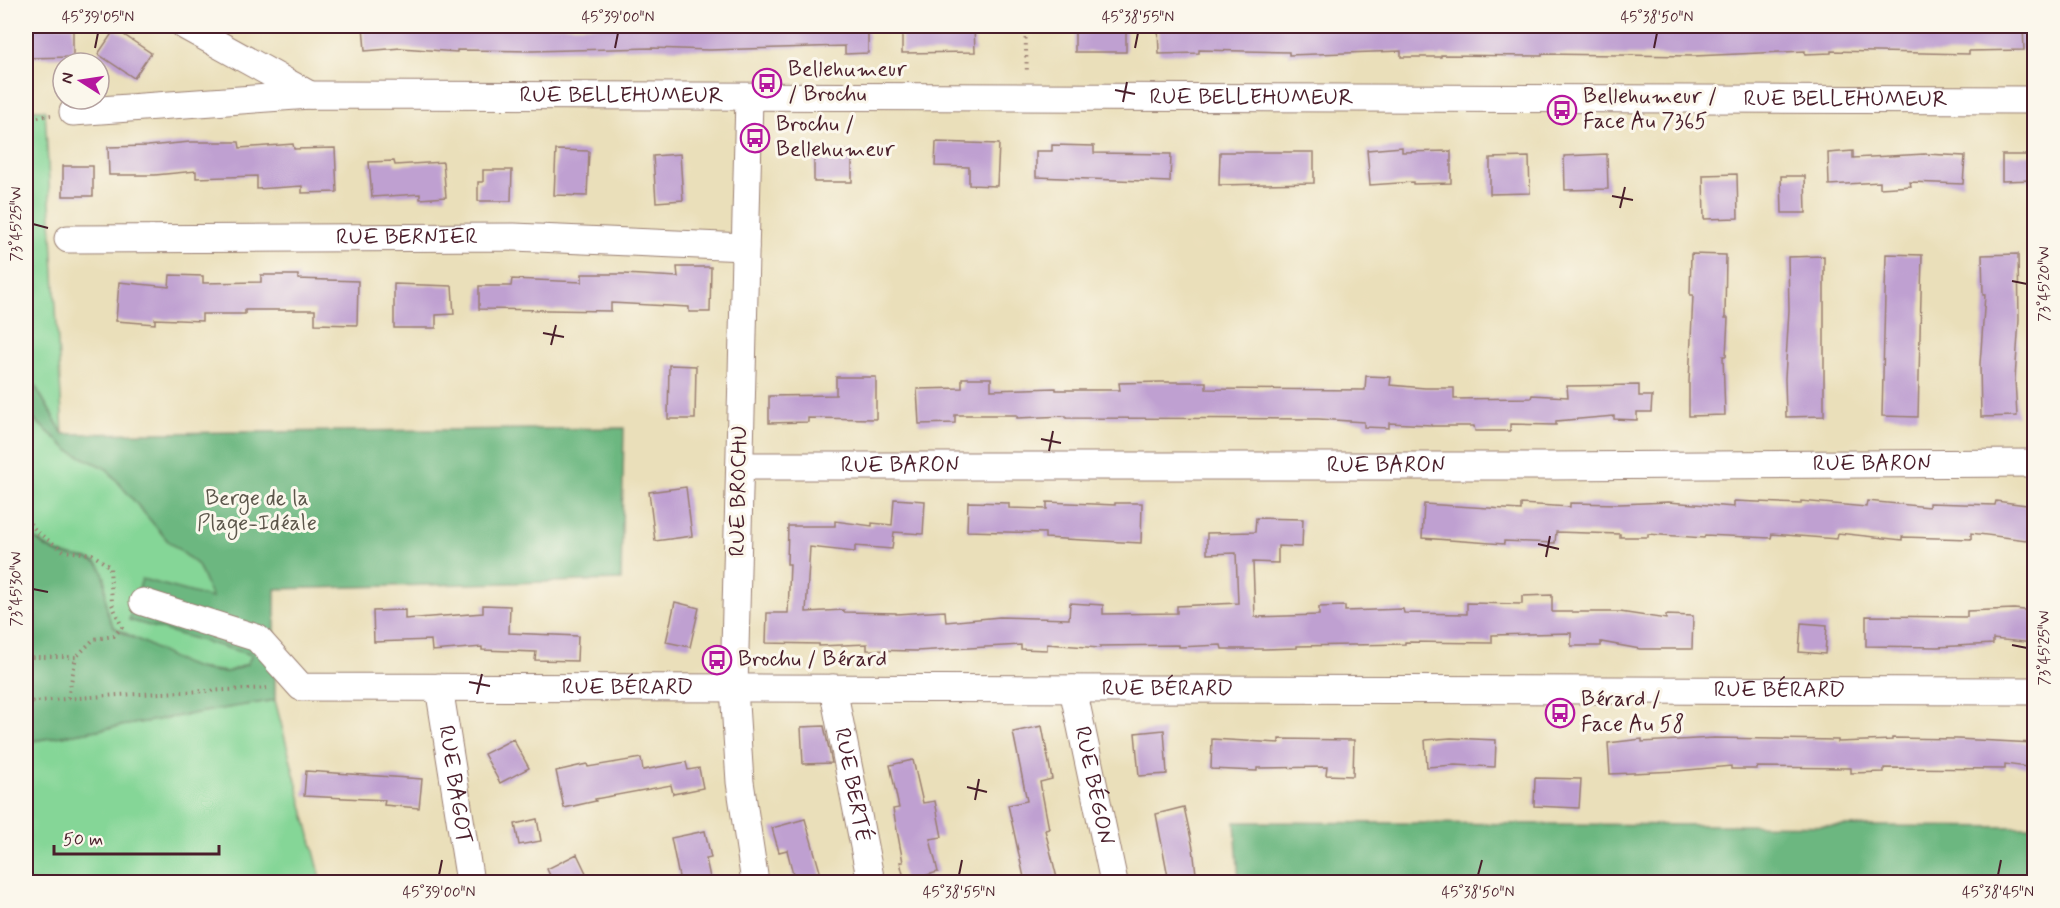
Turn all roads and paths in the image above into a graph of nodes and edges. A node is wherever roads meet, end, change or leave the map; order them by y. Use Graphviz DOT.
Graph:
graph roads {
  1 [pos="185,26"];
  2 [pos="1025,26"];
  3 [pos="310,96"];
  4 [pos="749,98"];
  5 [pos="1029,98"];
  6 [pos="2034,100"];
  7 [pos="73,112"];
  8 [pos="68,239"];
  9 [pos="745,247"];
  10 [pos="2034,463"];
  11 [pos="740,466"];
  12 [pos="26,519"];
  13 [pos="143,602"];
  14 [pos="26,657"];
  15 [pos="76,657"];
  16 [pos="301,687"];
  17 [pos="439,687"];
  18 [pos="734,688"];
  19 [pos="833,688"];
  20 [pos="1073,689"];
  21 [pos="2034,691"];
  22 [pos="68,699"];
  23 [pos="26,702"];
  24 [pos="470,882"];
  25 [pos="755,882"];
  26 [pos="871,882"];
  27 [pos="1114,882"];
  1 -- 3 [label="street"];
  2 -- 5 [label="path"];
  3 -- 4 [label="street, RUE BELLEHUMEUR"];
  3 -- 7 [label="street, RUE BELLEHUMEUR"];
  4 -- 5 [label="street, RUE BELLEHUMEUR"];
  4 -- 9 [label="street, RUE BROCHU"];
  5 -- 6 [label="street, RUE BELLEHUMEUR"];
  8 -- 9 [label="street, RUE BERNIER"];
  9 -- 11 [label="street, RUE BROCHU"];
  10 -- 11 [label="street, RUE BARON"];
  11 -- 18 [label="street, RUE BROCHU"];
  12 -- 15 [label="path"];
  13 -- 16 [label="street"];
  14 -- 15 [label="path"];
  15 -- 22 [label="path"];
  16 -- 17 [label="street, RUE BÉRARD"];
  16 -- 22 [label="path"];
  17 -- 18 [label="street, RUE BÉRARD"];
  17 -- 24 [label="street, RUE BAGOT"];
  18 -- 19 [label="street, RUE BÉRARD"];
  18 -- 25 [label="street, RUE BROCHU"];
  19 -- 20 [label="street, RUE BÉRARD"];
  19 -- 26 [label="street, RUE BERTÉ"];
  20 -- 21 [label="street, RUE BÉRARD"];
  20 -- 27 [label="street, RUE BÉGON"];
  22 -- 23 [label="path"];
}
